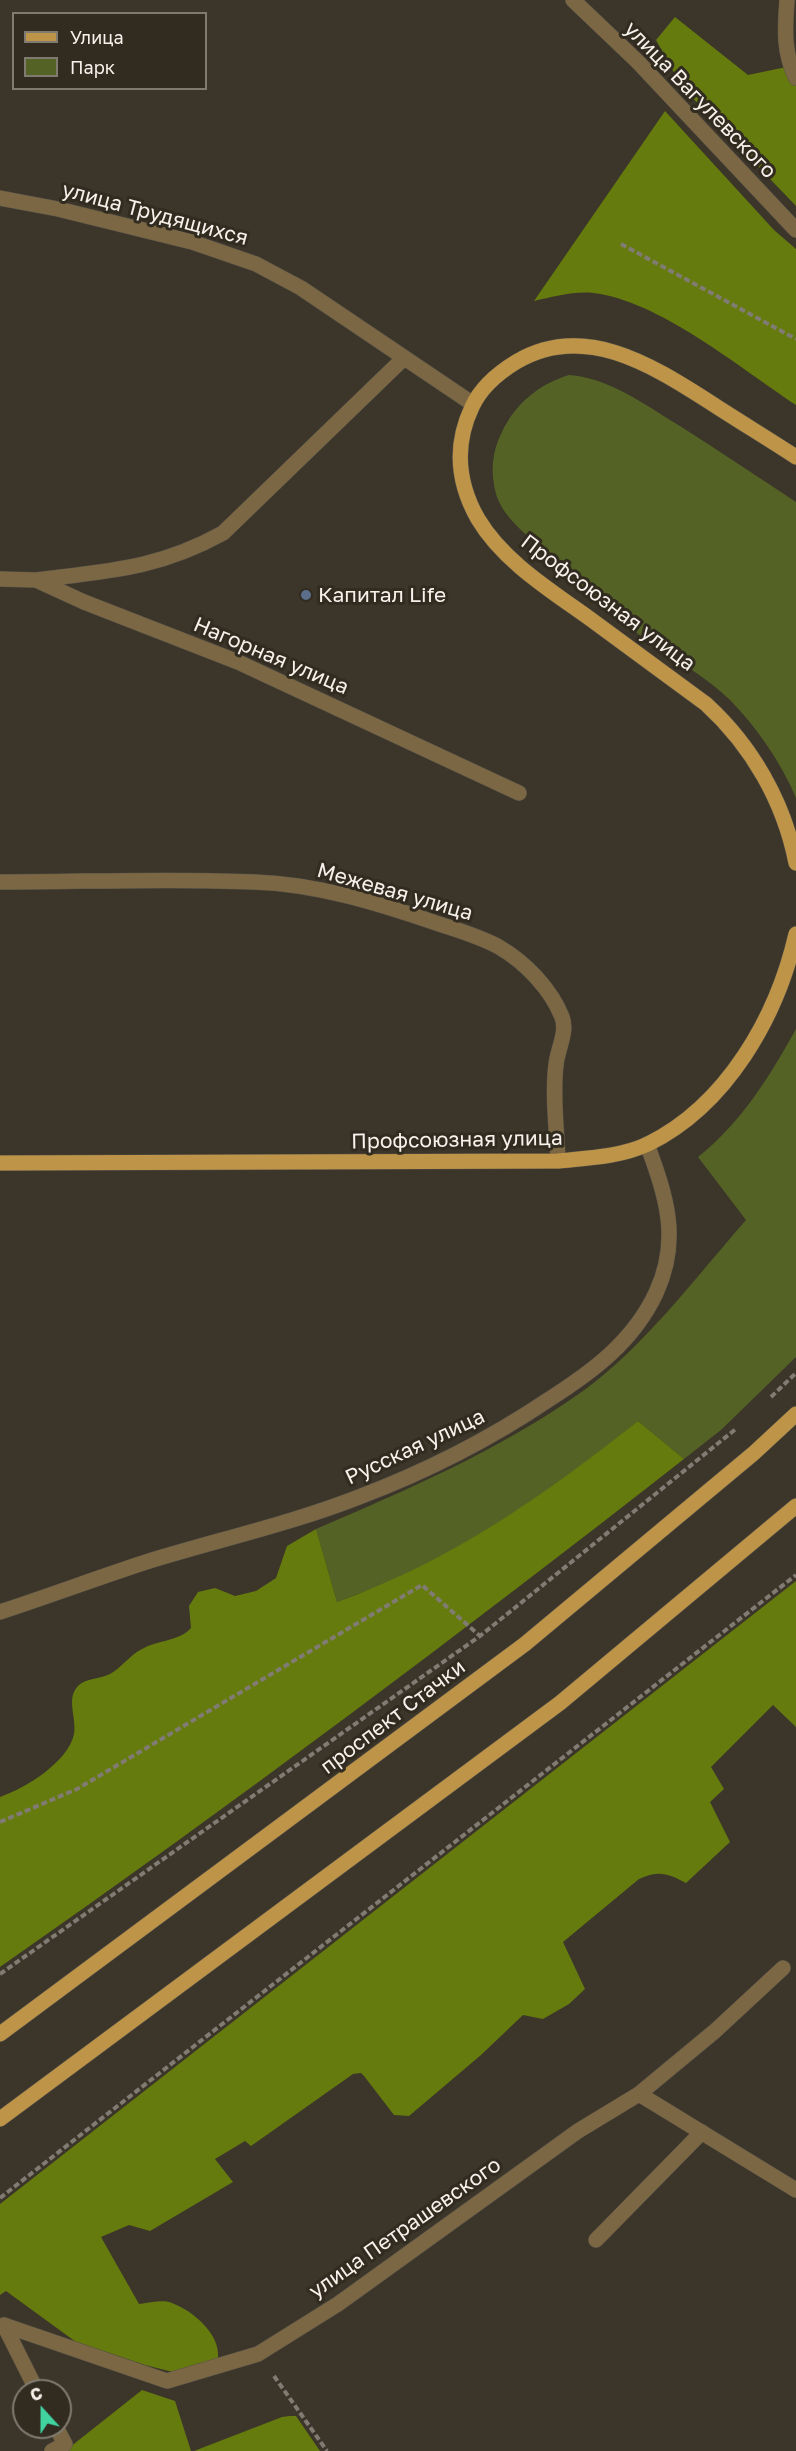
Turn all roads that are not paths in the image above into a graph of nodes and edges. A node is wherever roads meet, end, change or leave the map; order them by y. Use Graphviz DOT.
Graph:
graph roads {
  1 [pos="573,0"];
  2 [pos="787,0"];
  3 [pos="796,78"];
  4 [pos="0,198"];
  5 [pos="796,230"];
  6 [pos="404,358"];
  7 [pos="473,404"];
  8 [pos="796,457"];
  9 [pos="0,579"];
  10 [pos="36,580"];
  11 [pos="519,793"];
  12 [pos="796,863"];
  13 [pos="0,882"];
  14 [pos="796,934"];
  15 [pos="647,1144"];
  16 [pos="558,1161"];
  17 [pos="0,1163"];
  18 [pos="796,1414"];
  19 [pos="796,1506"];
  20 [pos="0,1612"];
  21 [pos="783,1968"];
  22 [pos="0,2034"];
  23 [pos="639,2094"];
  24 [pos="0,2119"];
  25 [pos="702,2132"];
  26 [pos="796,2190"];
  27 [pos="596,2240"];
  28 [pos="2,2326"];
  29 [pos="31,2379"];
  30 [pos="62,2439"];
  31 [pos="52,2451"];
  1 -- 5 [label="street, улица Вагулевского"];
  2 -- 3 [label="street"];
  4 -- 6 [label="street, улица Трудящихся"];
  6 -- 7 [label="street, улица Трудящихся"];
  6 -- 10 [label="street"];
  7 -- 8 [label="main road, Профсоюзная улица"];
  7 -- 12 [label="main road, Профсоюзная улица"];
  9 -- 10 [label="street, Нагорная улица"];
  10 -- 11 [label="street, Нагорная улица"];
  13 -- 16 [label="street, Межевая улица"];
  14 -- 15 [label="main road, Профсоюзная улица"];
  15 -- 16 [label="main road, Профсоюзная улица"];
  15 -- 20 [label="street, Русская улица"];
  16 -- 17 [label="main road, Профсоюзная улица"];
  18 -- 22 [label="main road, проспект Стачки"];
  19 -- 24 [label="main road"];
  21 -- 23 [label="street, улица Петрашевского"];
  23 -- 25 [label="street"];
  23 -- 28 [label="street, улица Петрашевского"];
  25 -- 26 [label="street"];
  25 -- 27 [label="street"];
  28 -- 29 [label="street"];
  30 -- 31 [label="street"];
}
